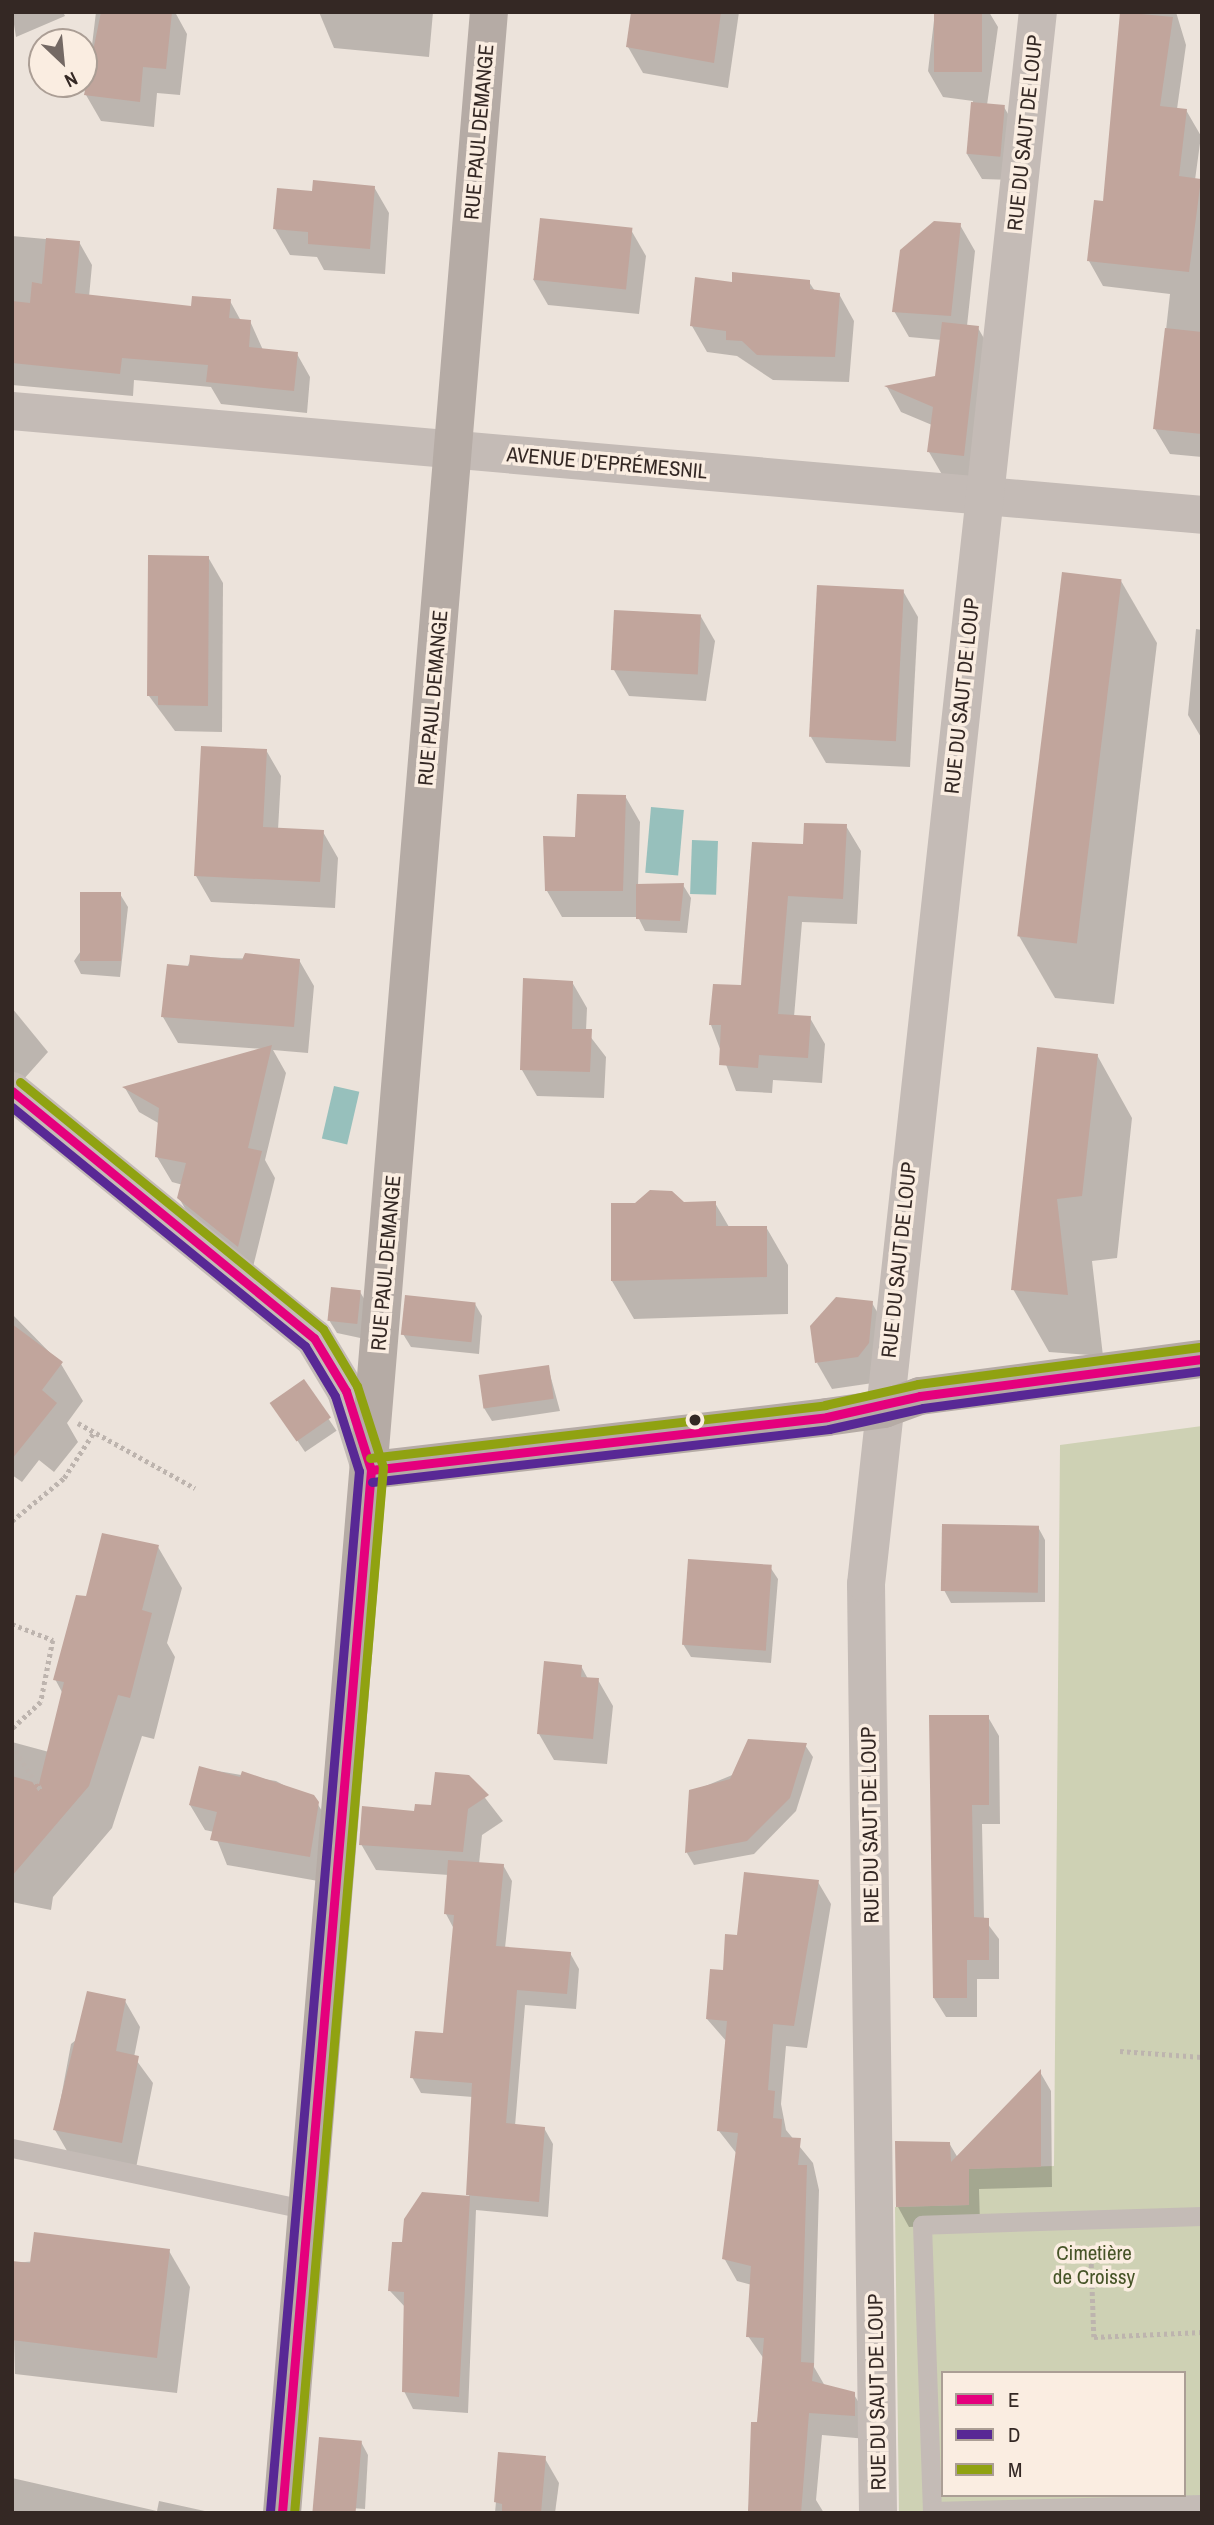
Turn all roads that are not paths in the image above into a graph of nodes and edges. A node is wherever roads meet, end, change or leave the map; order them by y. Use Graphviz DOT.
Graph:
graph roads {
  1 [pos="489,12"];
  2 [pos="1038,12"];
  3 [pos="12,411"];
  4 [pos="453,450"];
  5 [pos="987,496"];
  6 [pos="1202,516"];
  7 [pos="12,1091"];
  8 [pos="1202,1359"];
  9 [pos="884,1409"];
  10 [pos="371,1470"];
  11 [pos="12,2148"];
  12 [pos="308,2210"];
  13 [pos="1202,2216"];
  14 [pos="1202,2504"];
  15 [pos="282,2513"];
  16 [pos="878,2513"];
  1 -- 4 [label="main road, RUE PAUL DEMANGE"];
  2 -- 5 [label="street, RUE DU SAUT DE LOUP"];
  3 -- 4 [label="street, AVENUE D'EPRÉMESNIL"];
  4 -- 5 [label="street, AVENUE D'EPRÉMESNIL"];
  4 -- 10 [label="main road, RUE PAUL DEMANGE"];
  5 -- 6 [label="street, AVENUE D'EPRÉMESNIL"];
  5 -- 9 [label="street, RUE DU SAUT DE LOUP"];
  7 -- 10 [label="street"];
  8 -- 9 [label="main road"];
  9 -- 10 [label="main road"];
  9 -- 16 [label="street, RUE DU SAUT DE LOUP"];
  10 -- 12 [label="main road, RUE PAUL DEMANGE"];
  11 -- 12 [label="lane"];
  12 -- 15 [label="main road, RUE PAUL DEMANGE"];
  13 -- 14 [label="lane"];
}
